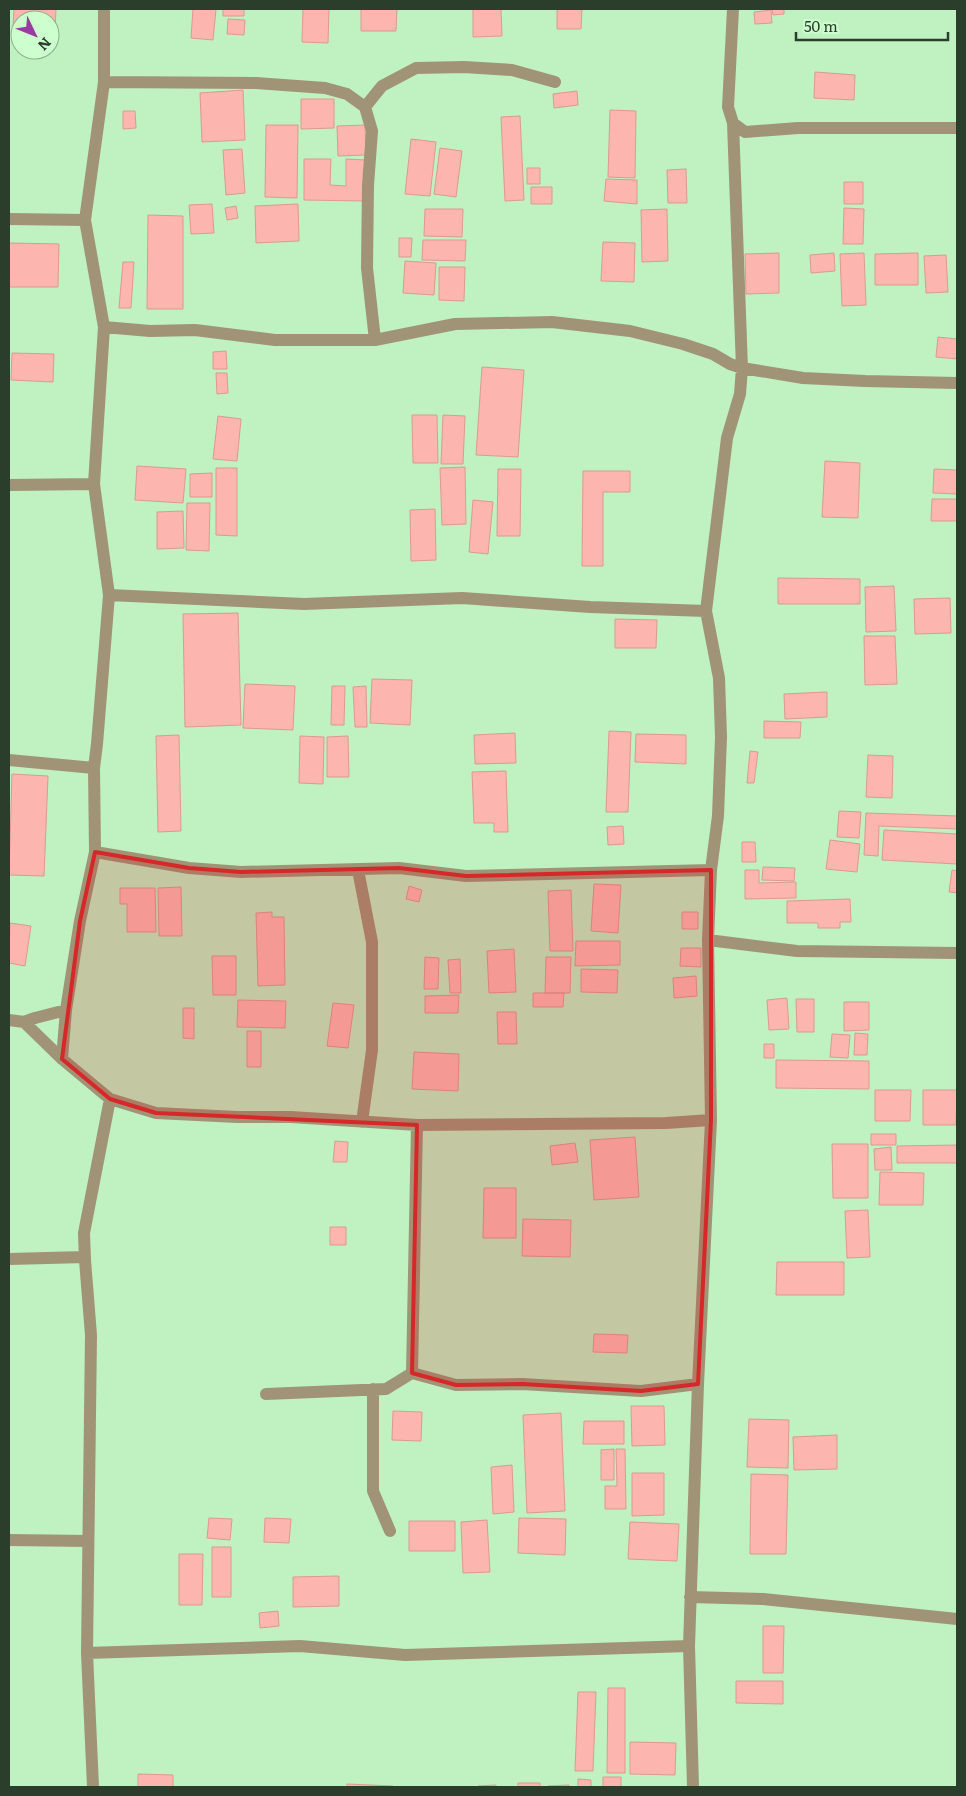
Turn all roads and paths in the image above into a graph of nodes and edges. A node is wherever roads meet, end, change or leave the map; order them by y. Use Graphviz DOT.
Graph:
graph roads {
  1 [pos="104,9"];
  2 [pos="733,9"];
  3 [pos="104,82"];
  4 [pos="554,82"];
  5 [pos="365,107"];
  6 [pos="733,123"];
  7 [pos="957,128"];
  8 [pos="9,219"];
  9 [pos="85,220"];
  10 [pos="104,327"];
  11 [pos="375,340"];
  12 [pos="742,368"];
  13 [pos="957,383"];
  14 [pos="94,484"];
  15 [pos="9,485"];
  16 [pos="109,595"];
  17 [pos="706,611"];
  18 [pos="9,760"];
  19 [pos="94,768"];
  20 [pos="95,852"];
  21 [pos="358,870"];
  22 [pos="712,870"];
  23 [pos="708,940"];
  24 [pos="957,953"];
  25 [pos="66,1010"];
  26 [pos="9,1020"];
  27 [pos="24,1022"];
  28 [pos="62,1059"];
  29 [pos="110,1099"];
  30 [pos="711,1120"];
  31 [pos="362,1122"];
  32 [pos="417,1125"];
  33 [pos="85,1257"];
  34 [pos="9,1259"];
  35 [pos="412,1373"];
  36 [pos="698,1384"];
  37 [pos="373,1389"];
  38 [pos="266,1394"];
  39 [pos="390,1531"];
  40 [pos="9,1540"];
  41 [pos="88,1541"];
  42 [pos="690,1597"];
  43 [pos="957,1619"];
  44 [pos="689,1646"];
  45 [pos="87,1654"];
  46 [pos="94,1787"];
  47 [pos="694,1787"];
  1 -- 3 [label="street"];
  2 -- 6 [label="street"];
  3 -- 5 [label="street"];
  3 -- 9 [label="street"];
  4 -- 5 [label="street"];
  5 -- 11 [label="street"];
  6 -- 7 [label="street"];
  6 -- 12 [label="street"];
  8 -- 9 [label="street"];
  9 -- 10 [label="street"];
  10 -- 11 [label="street"];
  10 -- 14 [label="street"];
  11 -- 12 [label="street"];
  12 -- 13 [label="street"];
  12 -- 17 [label="street"];
  14 -- 15 [label="street"];
  14 -- 16 [label="street"];
  16 -- 17 [label="street"];
  16 -- 19 [label="street"];
  17 -- 22 [label="street"];
  18 -- 19 [label="street"];
  19 -- 20 [label="street"];
  20 -- 21 [label="street"];
  20 -- 25 [label="street"];
  21 -- 22 [label="street"];
  21 -- 31 [label="street"];
  22 -- 23 [label="street"];
  23 -- 24 [label="street"];
  23 -- 30 [label="street"];
  25 -- 27 [label="street"];
  25 -- 28 [label="street"];
  26 -- 27 [label="street"];
  27 -- 28 [label="street"];
  28 -- 29 [label="street"];
  29 -- 31 [label="street"];
  29 -- 33 [label="street"];
  30 -- 32 [label="street"];
  30 -- 36 [label="street"];
  31 -- 32 [label="street"];
  32 -- 35 [label="street"];
  33 -- 34 [label="street"];
  33 -- 41 [label="street"];
  35 -- 36 [label="street"];
  35 -- 37 [label="street"];
  36 -- 42 [label="street"];
  37 -- 38 [label="street"];
  37 -- 39 [label="street"];
  40 -- 41 [label="street"];
  41 -- 45 [label="street"];
  42 -- 43 [label="street"];
  42 -- 44 [label="street"];
  44 -- 45 [label="street"];
  44 -- 47 [label="street"];
  45 -- 46 [label="street"];
}
